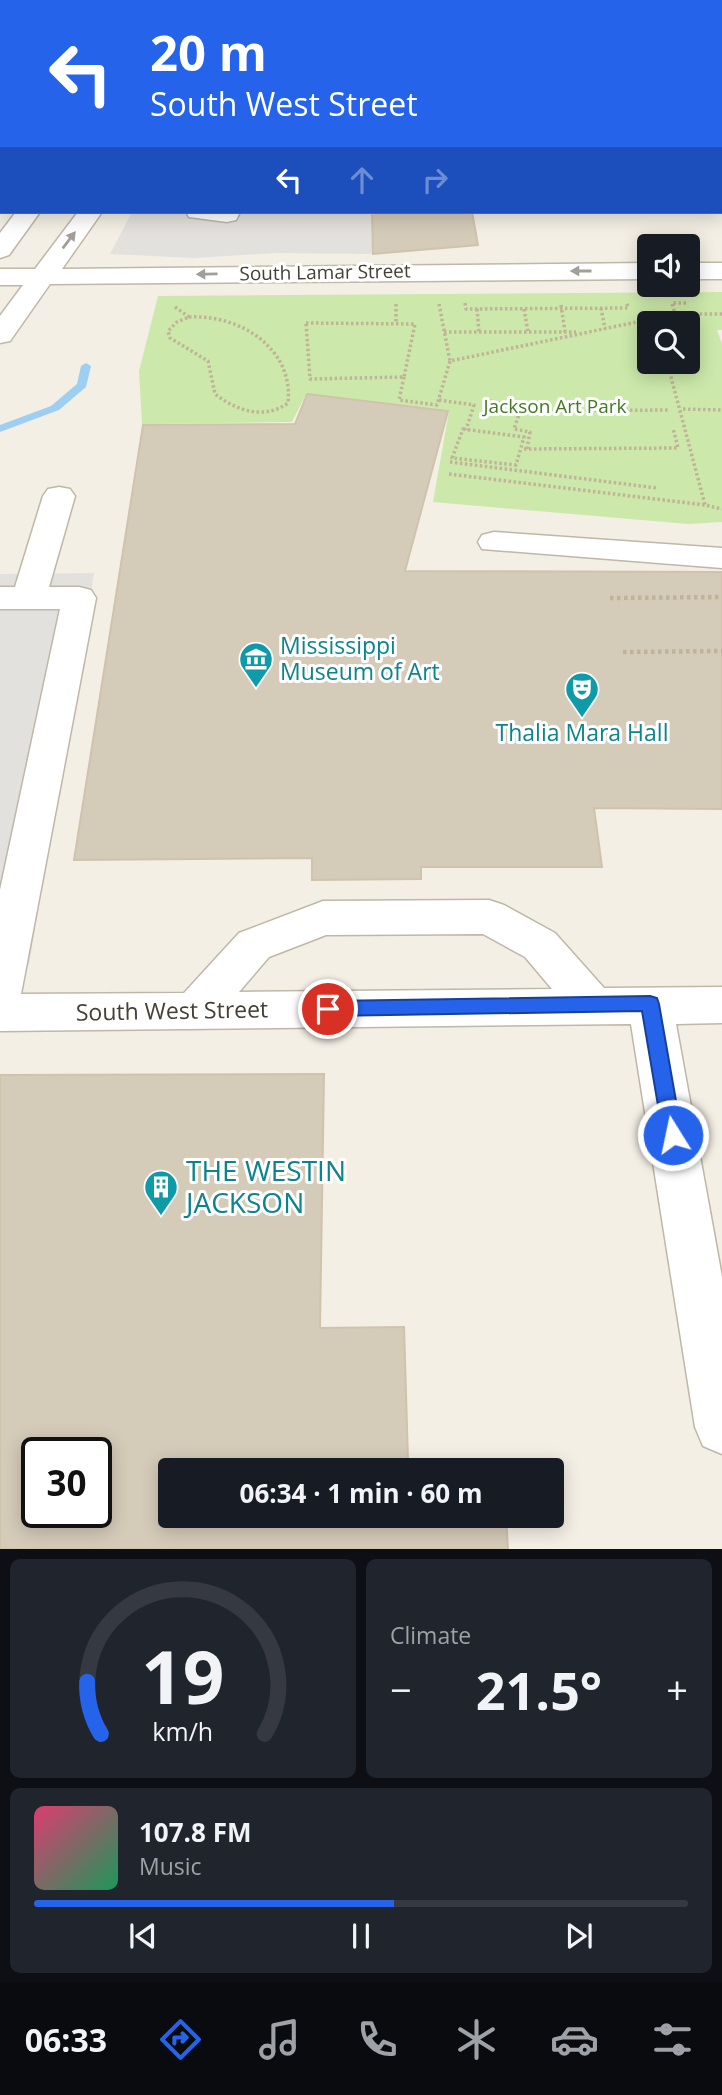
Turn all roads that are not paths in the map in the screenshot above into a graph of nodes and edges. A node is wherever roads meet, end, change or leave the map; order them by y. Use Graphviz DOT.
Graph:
graph roads {
  1 [pos="27,214"];
  2 [pos="89,214"];
  3 [pos="0,250"];
  4 [pos="637,271"];
  5 [pos="700,271"];
  6 [pos="722,271"];
  7 [pos="43,275"];
  8 [pos="0,277"];
  9 [pos="0,335"];
  10 [pos="59,496"];
  11 [pos="494,542"];
  12 [pos="722,558"];
  13 [pos="14,598"];
  14 [pos="0,993"];
  15 [pos="650,1004"];
  16 [pos="592,1005"];
  17 [pos="722,1005"];
  18 [pos="196,1010"];
  19 [pos="0,1013"];
  20 [pos="719,1396"];
  1 -- 3 [label="street"];
  7 -- 2 [label="street, one-way"];
  4 -- 7 [label="street, South Lamar Street, one-way"];
  5 -- 6 [label="street"];
  7 -- 8 [label="street, South Lamar Street"];
  7 -- 9 [label="street"];
  10 -- 13 [label="street"];
  11 -- 12 [label="street"];
  13 -- 14 [label="street"];
  15 -- 16 [label="street, South West Street"];
  15 -- 17 [label="street, South West Street"];
  15 -- 20 [label="street"];
  16 -- 18 [label="street, South West Street"];
  16 -- 18 [label="street"];
  18 -- 19 [label="street, South West Street"];
}
